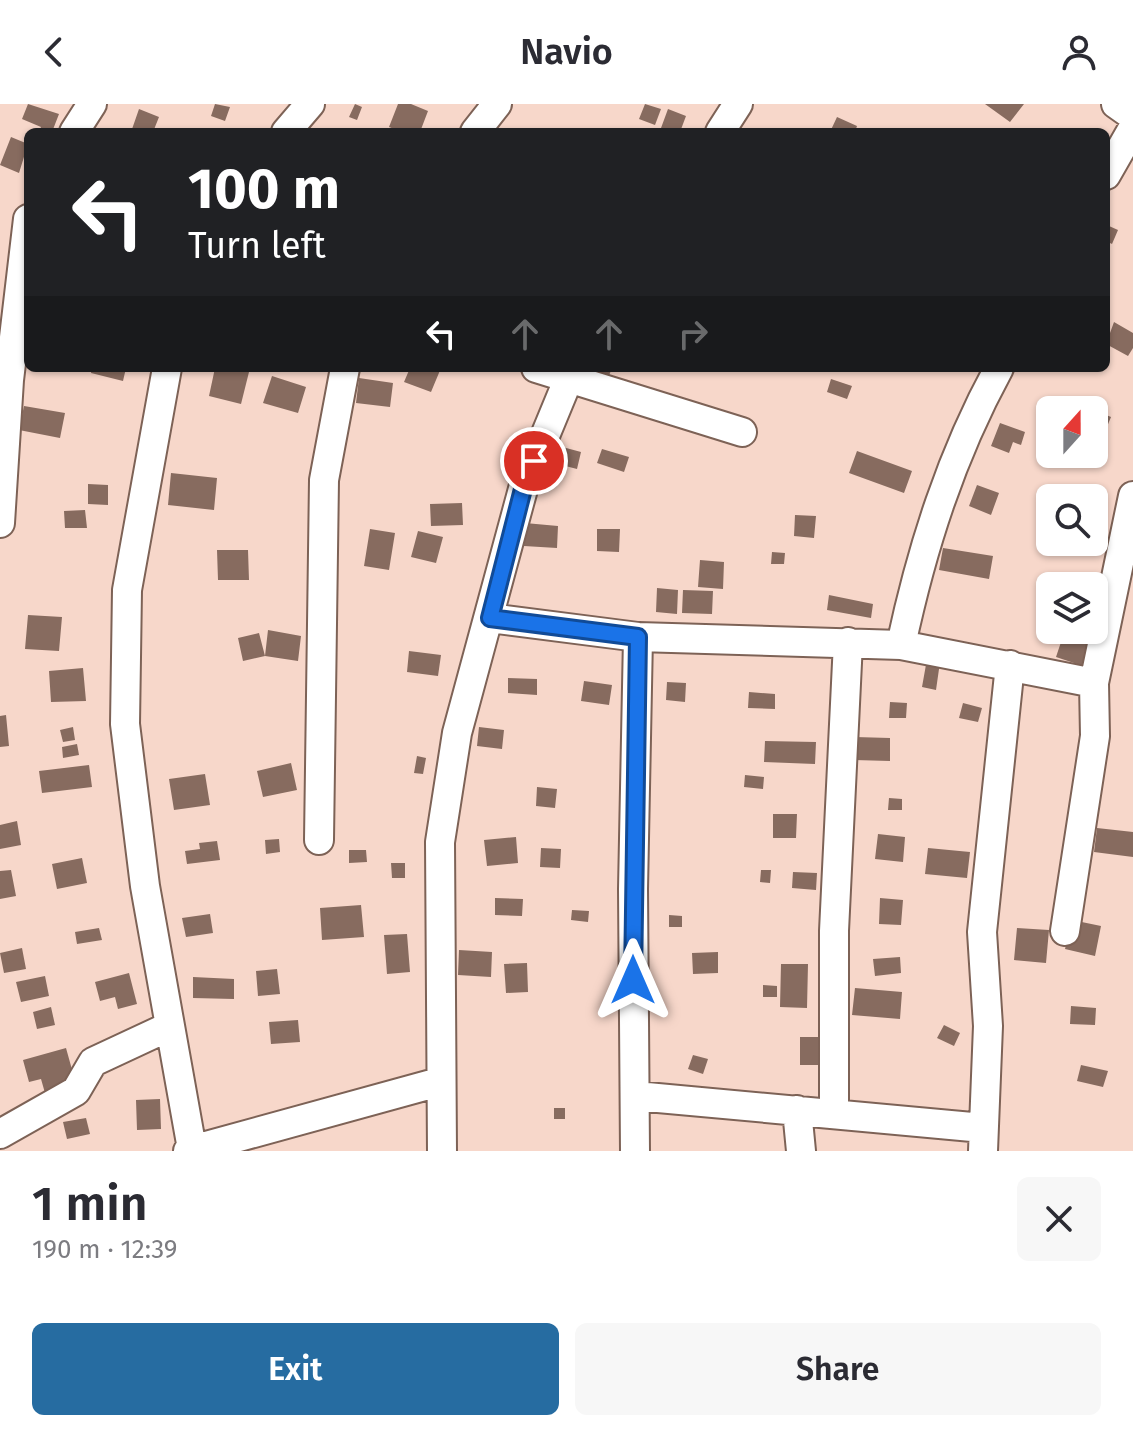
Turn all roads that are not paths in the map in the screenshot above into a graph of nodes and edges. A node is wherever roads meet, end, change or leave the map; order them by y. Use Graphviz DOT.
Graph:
graph roads {
  1 [pos="92,104"];
  2 [pos="310,104"];
  3 [pos="497,104"];
  4 [pos="738,104"];
  5 [pos="1116,104"];
  6 [pos="1133,116"];
  7 [pos="77,128"];
  8 [pos="289,128"];
  9 [pos="478,128"];
  10 [pos="723,128"];
  11 [pos="1133,128"];
  12 [pos="1110,168"];
  13 [pos="20,224"];
  14 [pos="166,372"];
  15 [pos="344,372"];
  16 [pos="997,372"];
  17 [pos="570,373"];
  18 [pos="742,432"];
  19 [pos="1133,496"];
  20 [pos="0,523"];
  21 [pos="490,618"];
  22 [pos="638,637"];
  23 [pos="848,642"];
  24 [pos="901,645"];
  25 [pos="1010,665"];
  26 [pos="1094,683"];
  27 [pos="319,840"];
  28 [pos="1065,931"];
  29 [pos="168,1027"];
  30 [pos="439,1082"];
  31 [pos="636,1096"];
  32 [pos="797,1110"];
  33 [pos="834,1114"];
  34 [pos="0,1134"];
  35 [pos="983,1139"];
  36 [pos="190,1150"];
  37 [pos="442,1151"];
  38 [pos="635,1151"];
  39 [pos="801,1151"];
  1 -- 7 [label="street"];
  2 -- 8 [label="street"];
  3 -- 9 [label="street"];
  4 -- 10 [label="street"];
  5 -- 6 [label="street"];
  11 -- 12 [label="street"];
  13 -- 20 [label="street"];
  14 -- 29 [label="street"];
  15 -- 27 [label="street"];
  16 -- 24 [label="street"];
  17 -- 18 [label="street"];
  17 -- 21 [label="street"];
  19 -- 26 [label="street"];
  21 -- 22 [label="street"];
  21 -- 30 [label="street"];
  22 -- 23 [label="street"];
  22 -- 31 [label="street"];
  23 -- 24 [label="street"];
  23 -- 33 [label="street"];
  24 -- 25 [label="street"];
  25 -- 26 [label="street"];
  25 -- 35 [label="street"];
  26 -- 28 [label="street"];
  29 -- 34 [label="street"];
  29 -- 36 [label="street"];
  30 -- 36 [label="street"];
  30 -- 37 [label="street"];
  31 -- 32 [label="street"];
  31 -- 38 [label="street"];
  32 -- 33 [label="street"];
  32 -- 39 [label="street"];
  33 -- 35 [label="street"];
}
